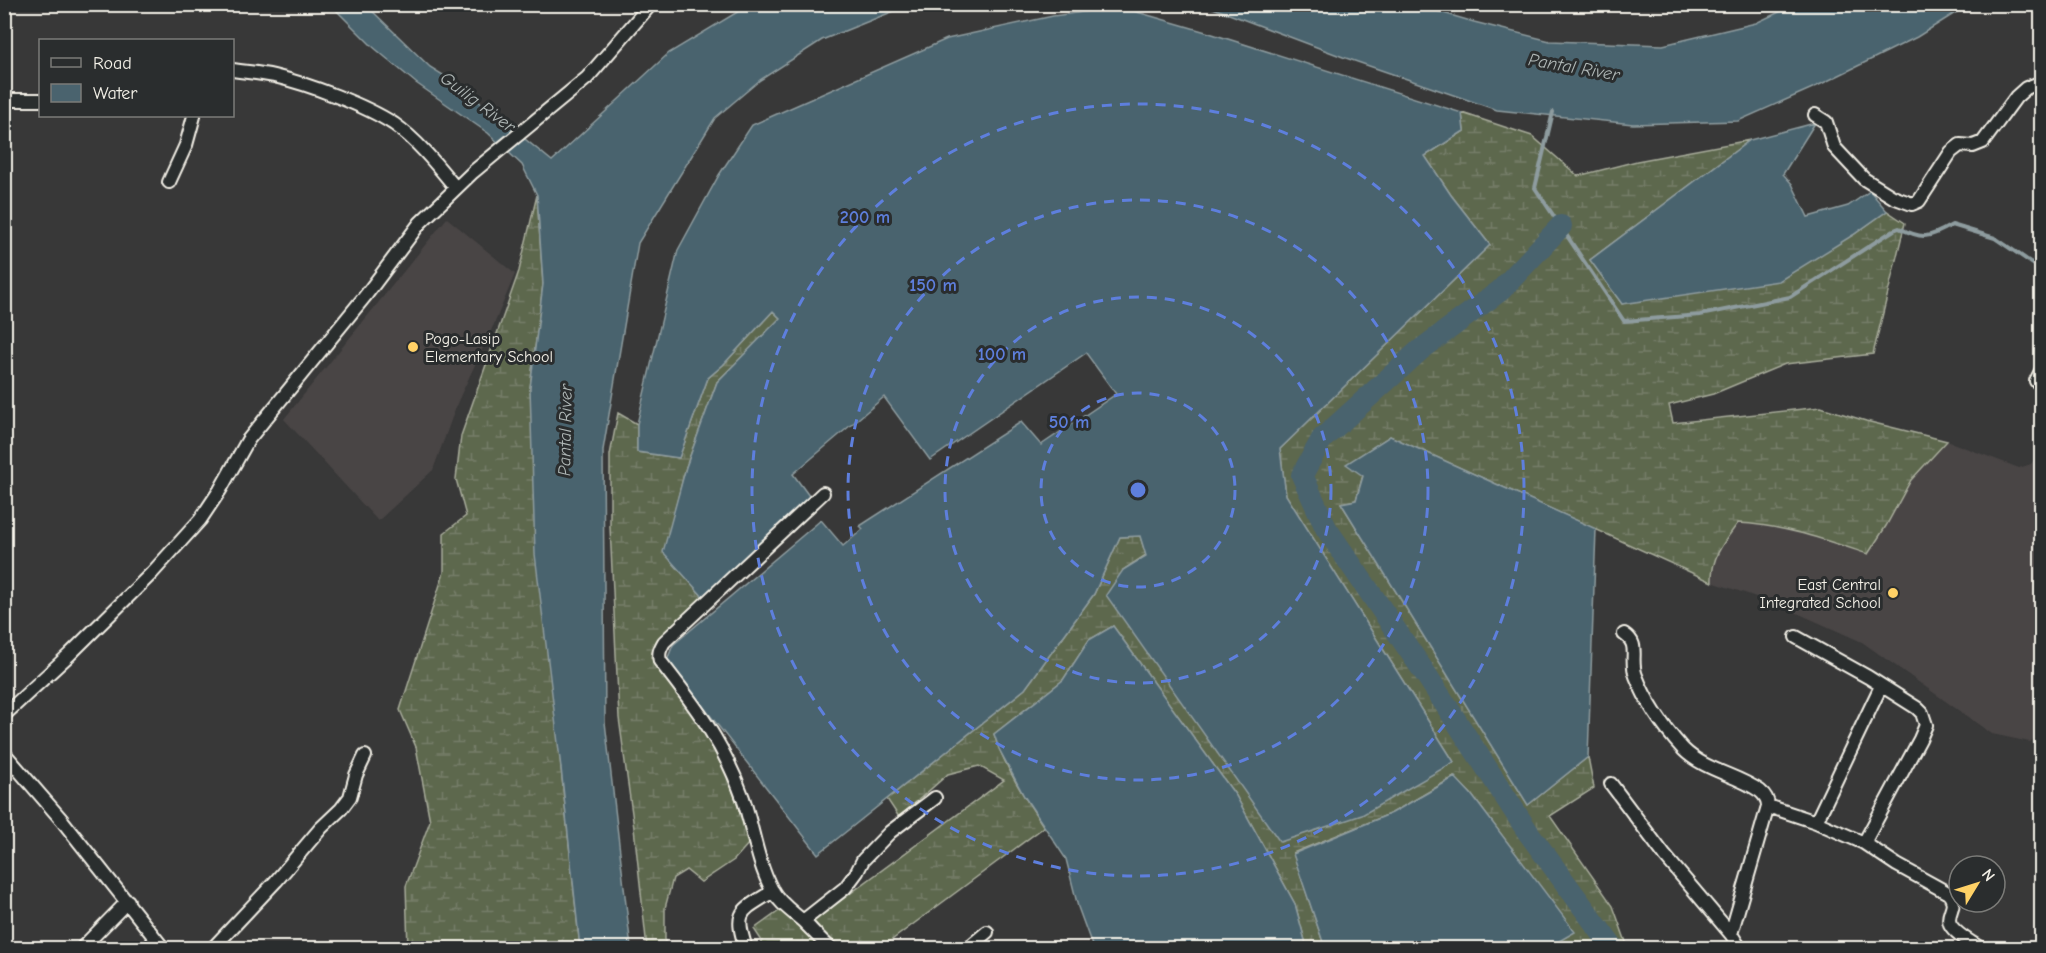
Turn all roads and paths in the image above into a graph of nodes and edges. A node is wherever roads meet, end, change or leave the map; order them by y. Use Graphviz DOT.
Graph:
graph roads {
  1 [pos="651,4"];
  2 [pos="234,70"];
  3 [pos="2042,81"];
  4 [pos="4,100"];
  5 [pos="39,100"];
  6 [pos="1815,115"];
  7 [pos="194,117"];
  8 [pos="169,182"];
  9 [pos="455,187"];
  10 [pos="823,493"];
  11 [pos="1624,634"];
  12 [pos="1796,637"];
  13 [pos="1881,686"];
  14 [pos="4,715"];
  15 [pos="4,753"];
  16 [pos="365,756"];
  17 [pos="1611,784"];
  18 [pos="935,798"];
  19 [pos="1768,806"];
  20 [pos="1816,822"];
  21 [pos="1864,843"];
  22 [pos="773,891"];
  23 [pos="128,901"];
  24 [pos="803,921"];
  25 [pos="987,932"];
  26 [pos="1731,934"];
  27 [pos="82,948"];
  28 [pos="164,948"];
  29 [pos="213,948"];
  30 [pos="746,948"];
  31 [pos="830,948"];
  32 [pos="969,948"];
  33 [pos="1740,948"];
  34 [pos="1980,948"];
  1 -- 9 [label="street"];
  2 -- 9 [label="street"];
  3 -- 6 [label="street"];
  4 -- 5 [label="street"];
  7 -- 8 [label="street"];
  9 -- 14 [label="street"];
  10 -- 22 [label="street"];
  11 -- 19 [label="street"];
  12 -- 13 [label="street"];
  13 -- 20 [label="street"];
  13 -- 21 [label="street"];
  15 -- 23 [label="street"];
  16 -- 29 [label="street"];
  17 -- 26 [label="street"];
  18 -- 24 [label="street"];
  19 -- 20 [label="street"];
  19 -- 26 [label="street"];
  20 -- 21 [label="street"];
  21 -- 34 [label="street"];
  22 -- 24 [label="street"];
  22 -- 30 [label="street"];
  23 -- 27 [label="street"];
  23 -- 28 [label="street"];
  24 -- 31 [label="street"];
  25 -- 32 [label="street"];
  26 -- 33 [label="street"];
}
